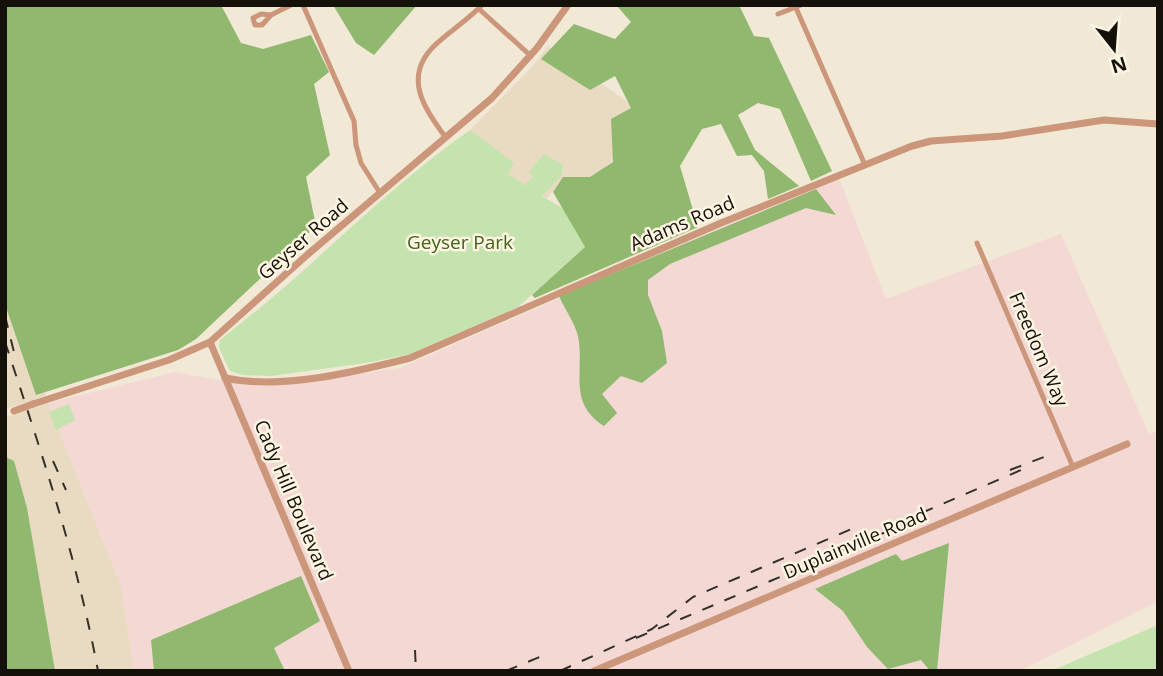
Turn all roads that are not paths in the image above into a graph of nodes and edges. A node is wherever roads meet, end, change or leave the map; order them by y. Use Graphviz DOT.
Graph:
graph roads {
  1 [pos="291,5"];
  2 [pos="303,5"];
  3 [pos="568,5"];
  4 [pos="798,6"];
  5 [pos="480,7"];
  6 [pos="778,14"];
  7 [pos="271,15"];
  8 [pos="531,56"];
  9 [pos="1158,124"];
  10 [pos="446,138"];
  11 [pos="865,165"];
  12 [pos="380,193"];
  13 [pos="977,243"];
  14 [pos="210,342"];
  15 [pos="225,378"];
  16 [pos="5,414"];
  17 [pos="1127,444"];
  18 [pos="1073,467"];
  19 [pos="349,671"];
  20 [pos="594,671"];
  1 -- 7 [label="street"];
  2 -- 12 [label="street"];
  3 -- 8 [label="street, Geyser Road"];
  4 -- 6 [label="street"];
  4 -- 11 [label="street"];
  5 -- 8 [label="street"];
  5 -- 10 [label="street"];
  8 -- 10 [label="street, Geyser Road"];
  9 -- 11 [label="street, Adams Road"];
  10 -- 12 [label="street, Geyser Road"];
  11 -- 15 [label="street, Adams Road"];
  12 -- 14 [label="street, Geyser Road"];
  13 -- 18 [label="street, Freedom Way"];
  14 -- 15 [label="street, Cady Hill Boulevard"];
  14 -- 16 [label="street, Geyser Road, bridge"];
  15 -- 19 [label="street, Cady Hill Boulevard"];
  17 -- 18 [label="street, Duplainville Road"];
  18 -- 20 [label="street, Duplainville Road"];
}
